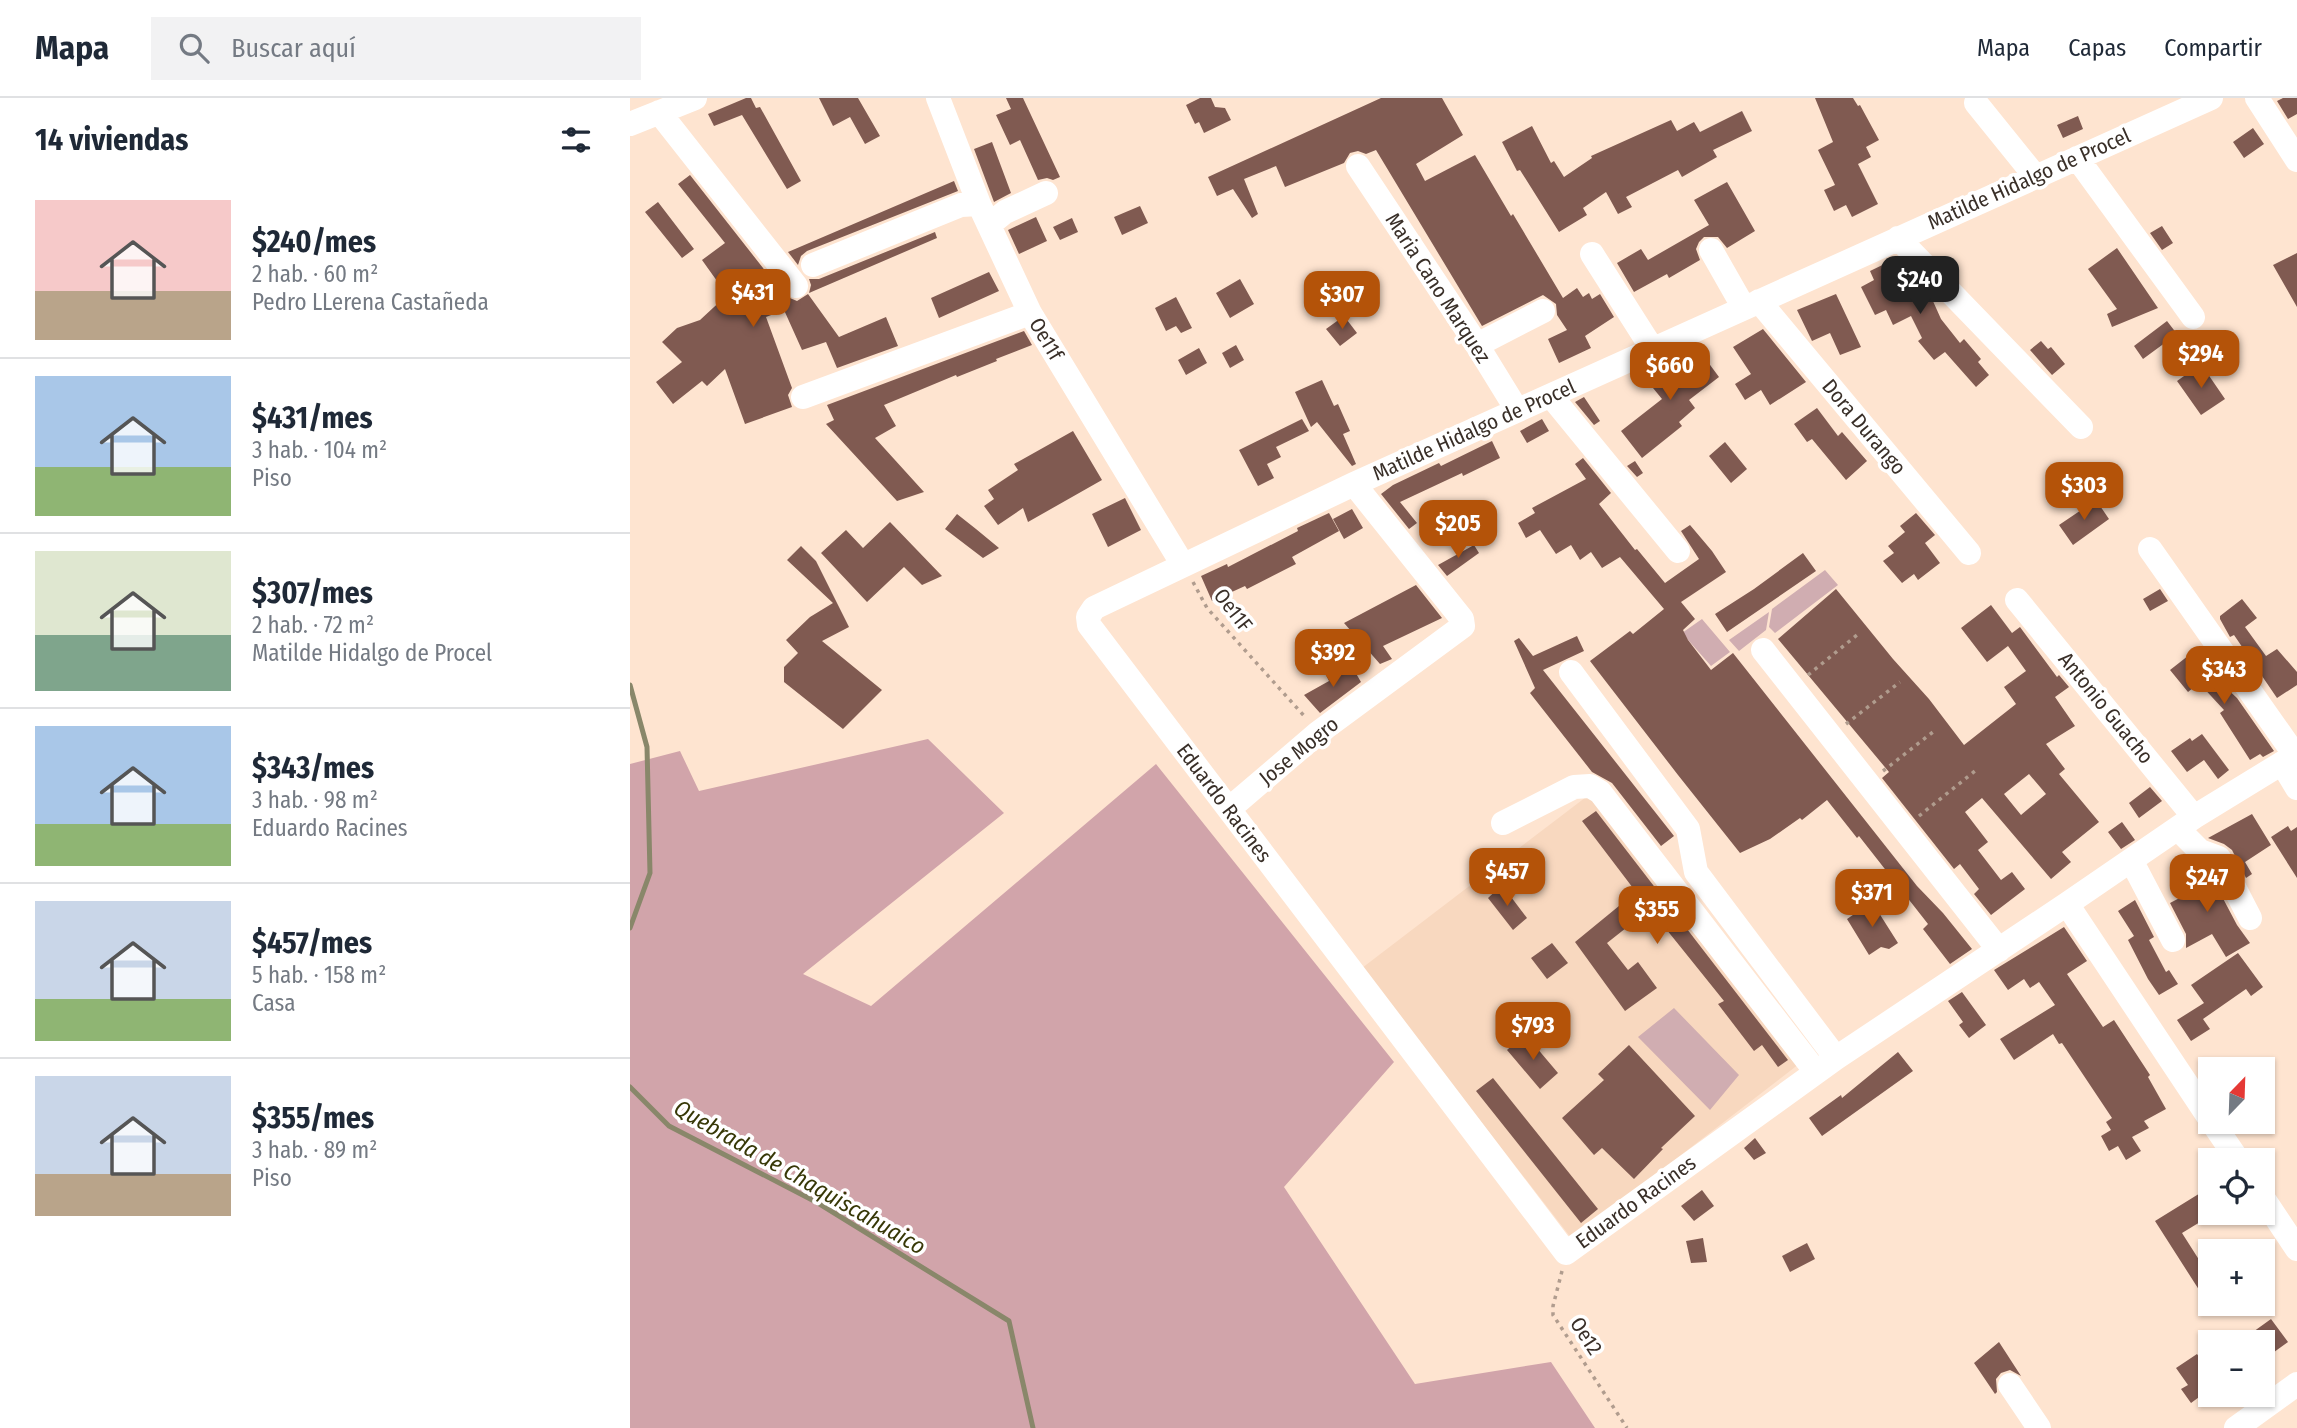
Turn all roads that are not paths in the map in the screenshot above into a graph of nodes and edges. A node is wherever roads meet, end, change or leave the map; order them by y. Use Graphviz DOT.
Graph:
graph roads {
  1 [pos="695,98"];
  2 [pos="939,98"];
  3 [pos="2211,98"];
  4 [pos="2257,98"];
  5 [pos="1976,103"];
  6 [pos="659,112"];
  7 [pos="630,124"];
  8 [pos="2077,158"];
  9 [pos="2297,160"];
  10 [pos="1358,166"];
  11 [pos="2035,176"];
  12 [pos="1046,194"];
  13 [pos="984,215"];
  14 [pos="1898,238"];
  15 [pos="1711,250"];
  16 [pos="1592,254"];
  17 [pos="813,265"];
  18 [pos="796,286"];
  19 [pos="1751,304"];
  20 [pos="1543,311"];
  21 [pos="1030,313"];
  22 [pos="2193,317"];
  23 [pos="1477,345"];
  24 [pos="1653,350"];
  25 [pos="1551,396"];
  26 [pos="803,397"];
  27 [pos="1517,410"];
  28 [pos="2081,427"];
  29 [pos="1353,484"];
  30 [pos="2150,549"];
  31 [pos="1678,551"];
  32 [pos="1969,553"];
  33 [pos="1183,565"];
  34 [pos="2017,600"];
  35 [pos="1088,617"];
  36 [pos="1763,650"];
  37 [pos="1571,672"];
  38 [pos="2291,757"];
  39 [pos="2297,788"];
  40 [pos="1229,809"];
  41 [pos="1503,822"];
  42 [pos="2186,823"];
  43 [pos="2131,860"];
  44 [pos="2067,904"];
  45 [pos="2250,918"];
  46 [pos="2173,940"];
  47 [pos="1999,950"];
  48 [pos="1836,1058"];
  49 [pos="1816,1072"];
  50 [pos="2198,1100"];
  51 [pos="2275,1216"];
  52 [pos="2297,1249"];
  53 [pos="2297,1384"];
  54 [pos="2010,1385"];
  55 [pos="2039,1428"];
  56 [pos="2236,1428"];
  1 -- 6 [label="street"];
  2 -- 13 [label="street, Oe11f"];
  3 -- 8 [label="street, Matilde Hidalgo de Procel"];
  4 -- 9 [label="street"];
  5 -- 11 [label="street"];
  6 -- 7 [label="street"];
  6 -- 18 [label="street"];
  8 -- 11 [label="street, Matilde Hidalgo de Procel"];
  8 -- 22 [label="street"];
  10 -- 23 [label="street, Maria Cano Marquez"];
  11 -- 14 [label="street, Matilde Hidalgo de Procel"];
  12 -- 13 [label="street"];
  13 -- 17 [label="street"];
  13 -- 21 [label="street, Oe11f"];
  14 -- 19 [label="street, Matilde Hidalgo de Procel"];
  14 -- 28 [label="street"];
  15 -- 19 [label="street, Dora Durango"];
  16 -- 24 [label="street"];
  19 -- 24 [label="street, Matilde Hidalgo de Procel"];
  19 -- 32 [label="street, Dora Durango"];
  20 -- 23 [label="street"];
  21 -- 26 [label="street"];
  21 -- 33 [label="street, Oe11f"];
  23 -- 27 [label="street, Maria Cano Marquez"];
  24 -- 25 [label="street, Matilde Hidalgo de Procel"];
  25 -- 27 [label="street, Matilde Hidalgo de Procel"];
  25 -- 31 [label="street"];
  27 -- 29 [label="street, Matilde Hidalgo de Procel"];
  29 -- 33 [label="street, Matilde Hidalgo de Procel"];
  29 -- 40 [label="street, Jose Mogro"];
  30 -- 38 [label="street"];
  33 -- 35 [label="street, Matilde Hidalgo de Procel"];
  34 -- 42 [label="street, Antonio Guacho"];
  35 -- 40 [label="street, Eduardo Racines"];
  36 -- 47 [label="street"];
  37 -- 48 [label="street"];
  38 -- 39 [label="street"];
  38 -- 42 [label="street, Eduardo Racines"];
  40 -- 49 [label="street, Eduardo Racines"];
  41 -- 49 [label="street"];
  42 -- 43 [label="street, Eduardo Racines"];
  42 -- 45 [label="street, Antonio Guacho"];
  43 -- 44 [label="street, Eduardo Racines"];
  43 -- 46 [label="street"];
  44 -- 47 [label="street, Eduardo Racines"];
  44 -- 50 [label="street"];
  47 -- 48 [label="street, Eduardo Racines"];
  48 -- 49 [label="street, Eduardo Racines"];
  51 -- 52 [label="street"];
  53 -- 56 [label="street"];
  54 -- 55 [label="street"];
}
